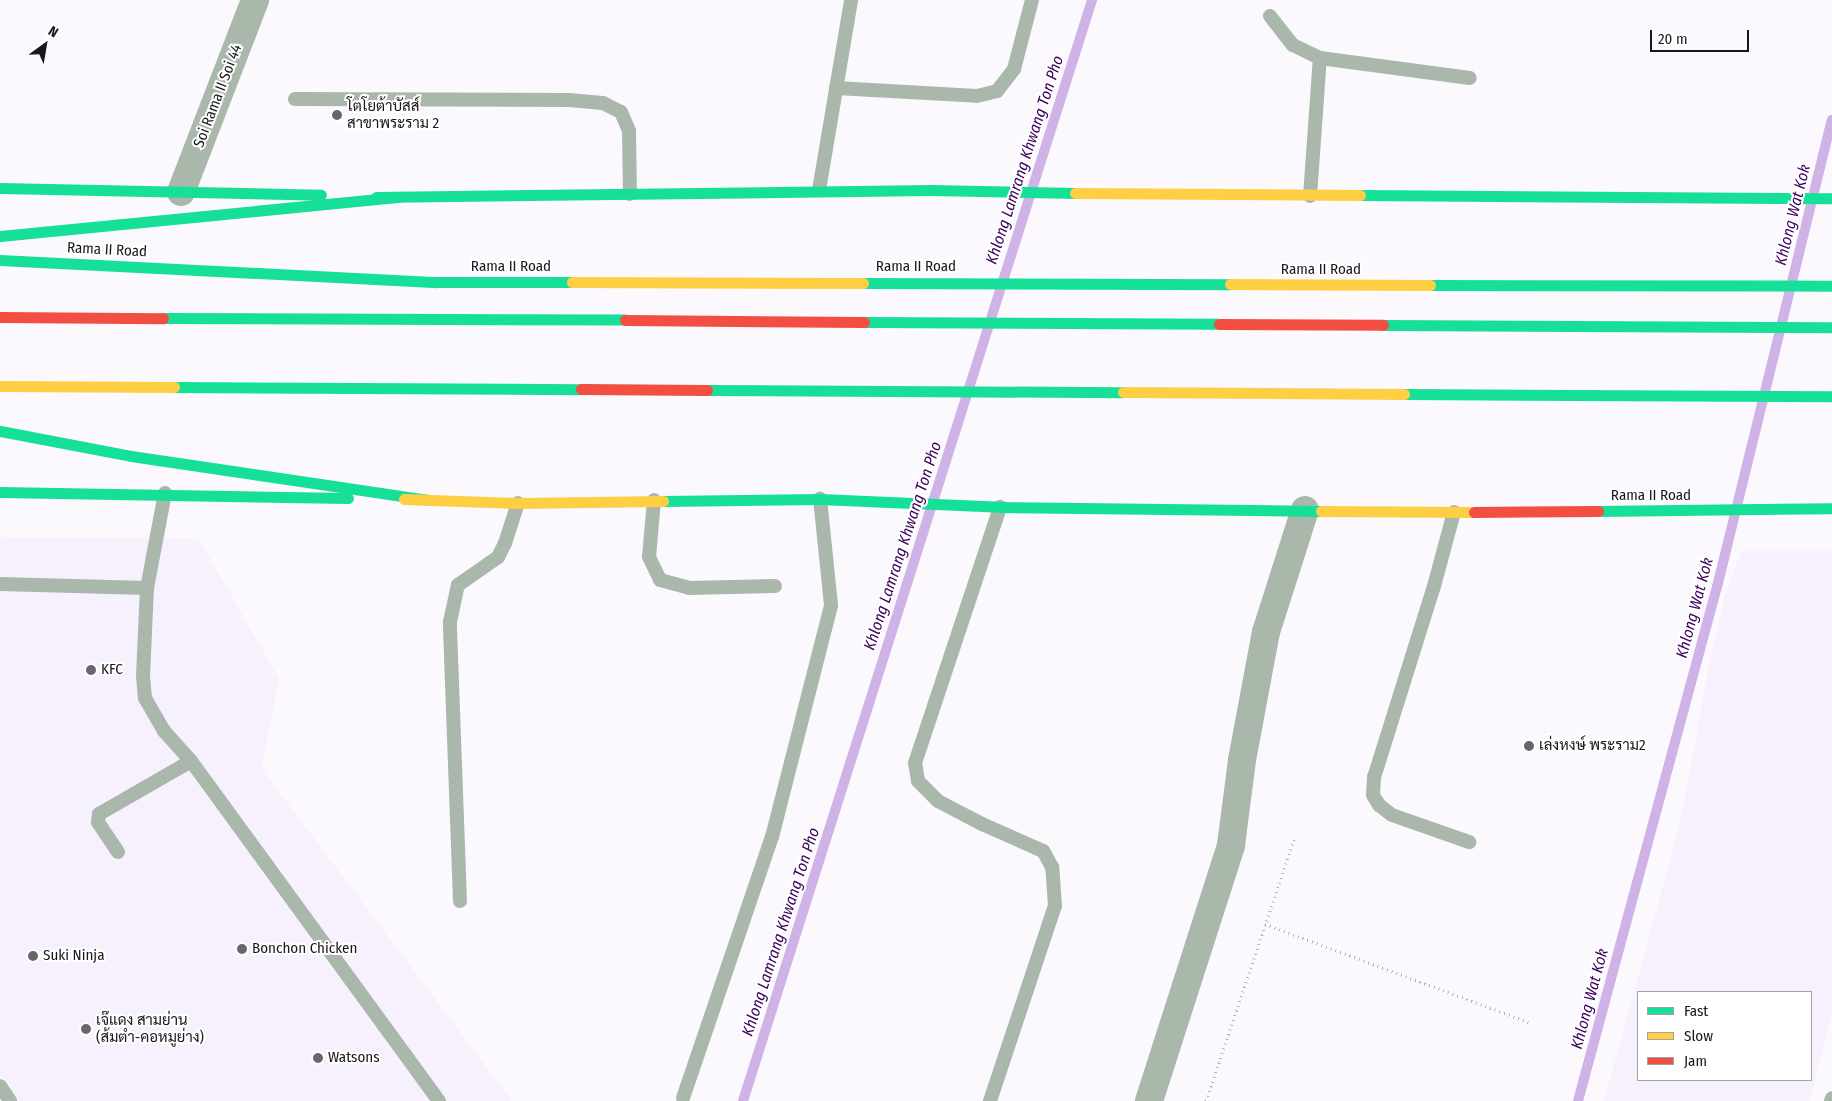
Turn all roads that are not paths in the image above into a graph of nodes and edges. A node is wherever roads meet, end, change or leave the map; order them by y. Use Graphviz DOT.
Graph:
graph roads {
  1 [pos="254,0"];
  2 [pos="851,0"];
  3 [pos="1032,0"];
  4 [pos="1270,16"];
  5 [pos="1320,58"];
  6 [pos="1470,78"];
  7 [pos="836,88"];
  8 [pos="295,99"];
  9 [pos="0,188"];
  10 [pos="819,190"];
  11 [pos="181,192"];
  12 [pos="630,194"];
  13 [pos="1310,196"];
  14 [pos="399,197"];
  15 [pos="1832,198"];
  16 [pos="0,236"];
  17 [pos="0,260"];
  18 [pos="1832,286"];
  19 [pos="0,317"];
  20 [pos="1832,327"];
  21 [pos="0,386"];
  22 [pos="0,394"];
  23 [pos="1832,396"];
  24 [pos="1832,403"];
  25 [pos="0,431"];
  26 [pos="0,492"];
  27 [pos="166,493"];
  28 [pos="820,499"];
  29 [pos="428,500"];
  30 [pos="654,500"];
  31 [pos="518,503"];
  32 [pos="1000,507"];
  33 [pos="1832,508"];
  34 [pos="1305,510"];
  35 [pos="1454,512"];
  36 [pos="0,584"];
  37 [pos="775,586"];
  38 [pos="147,588"];
  39 [pos="191,761"];
  40 [pos="1469,842"];
  41 [pos="118,852"];
  42 [pos="460,901"];
  43 [pos="0,1086"];
  44 [pos="683,1098"];
  45 [pos="10,1101"];
  46 [pos="439,1101"];
  47 [pos="990,1101"];
  48 [pos="1149,1101"];
  1 -- 11 [label="street, Soi Rama II Soi 44"];
  2 -- 7 [label="lane"];
  3 -- 7 [label="lane"];
  4 -- 5 [label="lane"];
  5 -- 6 [label="lane"];
  5 -- 13 [label="lane"];
  7 -- 10 [label="lane"];
  8 -- 12 [label="lane"];
  9 -- 11 [label="main road"];
  10 -- 12 [label="main road"];
  10 -- 13 [label="main road"];
  11 -- 14 [label="main road"];
  12 -- 14 [label="main road"];
  13 -- 15 [label="main road"];
  14 -- 16 [label="main road"];
  17 -- 18 [label="main road, Rama II Road"];
  19 -- 20 [label="main road"];
  21 -- 23 [label="main road, bridge"];
  22 -- 24 [label="main road, bridge"];
  25 -- 29 [label="main road"];
  26 -- 27 [label="main road, Rama II Road"];
  27 -- 29 [label="main road, Rama II Road"];
  27 -- 38 [label="lane"];
  28 -- 30 [label="main road, Rama II Road"];
  28 -- 32 [label="main road, Rama II Road"];
  28 -- 44 [label="lane"];
  29 -- 31 [label="main road, Rama II Road"];
  30 -- 31 [label="main road, Rama II Road"];
  30 -- 37 [label="lane"];
  31 -- 42 [label="lane"];
  32 -- 34 [label="main road, Rama II Road"];
  32 -- 47 [label="lane"];
  33 -- 35 [label="main road, Rama II Road"];
  34 -- 35 [label="main road, Rama II Road"];
  34 -- 48 [label="street"];
  35 -- 40 [label="lane"];
  36 -- 38 [label="lane"];
  38 -- 39 [label="lane"];
  39 -- 41 [label="lane"];
  39 -- 46 [label="lane"];
  43 -- 45 [label="lane"];
}
